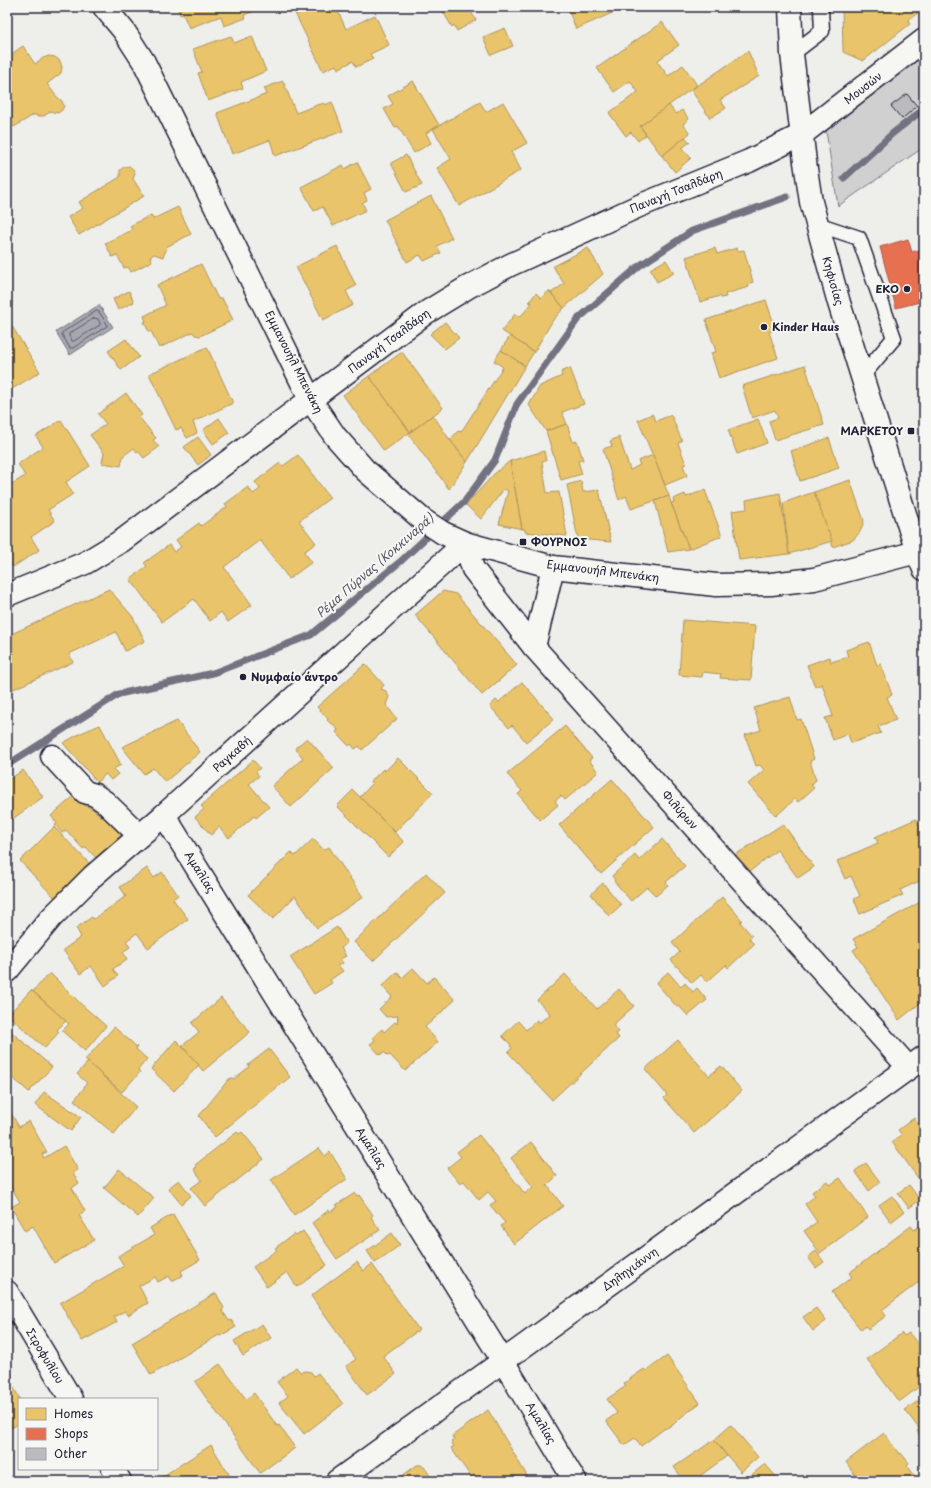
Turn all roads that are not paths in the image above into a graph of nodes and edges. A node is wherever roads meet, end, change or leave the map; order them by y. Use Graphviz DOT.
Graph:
graph roads {
  1 [pos="104,7"];
  2 [pos="790,7"];
  3 [pos="821,9"];
  4 [pos="924,40"];
  5 [pos="792,54"];
  6 [pos="801,135"];
  7 [pos="817,224"];
  8 [pos="863,375"];
  9 [pos="310,399"];
  10 [pos="465,543"];
  11 [pos="921,561"];
  12 [pos="554,567"];
  13 [pos="7,595"];
  14 [pos="534,647"];
  15 [pos="52,756"];
  16 [pos="164,815"];
  17 [pos="139,835"];
  18 [pos="7,971"];
  19 [pos="916,1063"];
  20 [pos="7,1292"];
  21 [pos="503,1361"];
  22 [pos="70,1398"];
  23 [pos="114,1470"];
  24 [pos="120,1481"];
  25 [pos="337,1481"];
  26 [pos="575,1481"];
  1 -- 9 [label="street, Εμμανουήλ Μπενάκη"];
  2 -- 5 [label="street, Κηφισίας"];
  3 -- 5 [label="lane"];
  4 -- 6 [label="street, Μουσών"];
  5 -- 6 [label="street, Κηφισίας"];
  6 -- 7 [label="street, Κηφισίας"];
  6 -- 9 [label="street, Παναγή Τσαλδάρη"];
  7 -- 8 [label="street, Κηφισίας"];
  7 -- 8 [label="lane"];
  8 -- 11 [label="street, Κηφισίας"];
  9 -- 10 [label="street, Εμμανουήλ Μπενάκη"];
  9 -- 13 [label="street, Παναγή Τσαλδάρη"];
  10 -- 12 [label="street, Εμμανουήλ Μπενάκη"];
  10 -- 14 [label="street, Φιλύρων"];
  10 -- 16 [label="street, Ραγκαβή"];
  11 -- 12 [label="street, Εμμανουήλ Μπενάκη"];
  12 -- 14 [label="street"];
  14 -- 19 [label="street, Φιλύρων"];
  15 -- 17 [label="street"];
  16 -- 17 [label="street, Ραγκαβή"];
  16 -- 21 [label="street, Αμαλίας"];
  17 -- 18 [label="street, Ραγκαβή"];
  19 -- 21 [label="street, Δηληγιάννη"];
  20 -- 22 [label="street, Στροφυλίου"];
  21 -- 25 [label="street, Δηληγιάννη"];
  21 -- 26 [label="street, Αμαλίας"];
  23 -- 24 [label="street"];
}
